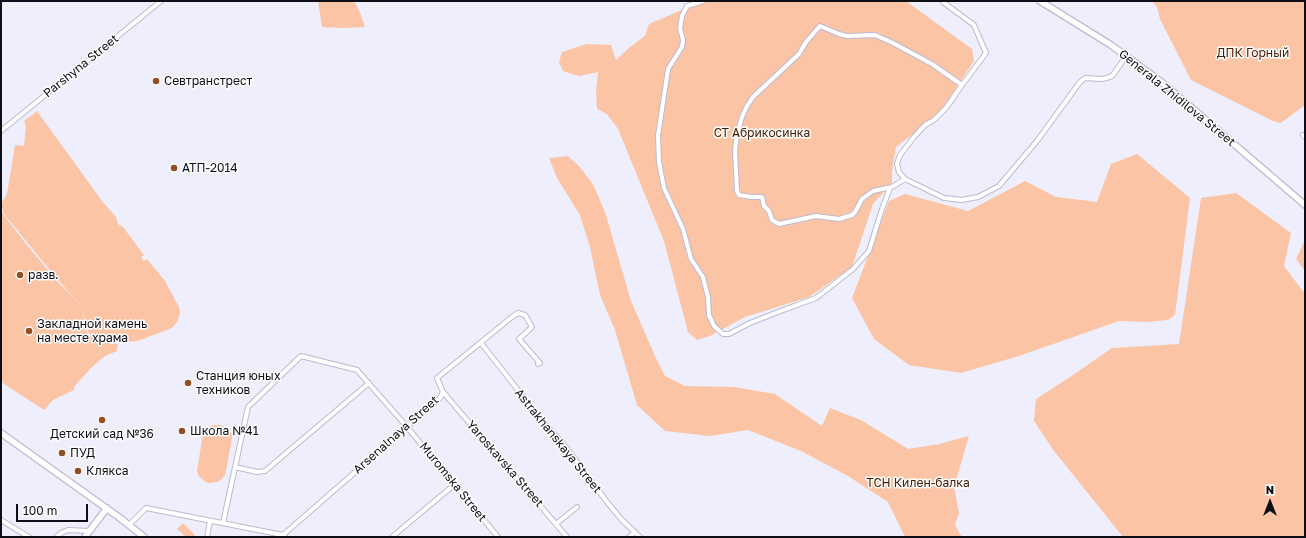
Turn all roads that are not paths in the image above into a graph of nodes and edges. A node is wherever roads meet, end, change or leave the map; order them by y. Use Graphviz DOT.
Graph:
graph roads {
  1 [pos="161,1"];
  2 [pos="703,1"];
  3 [pos="944,1"];
  4 [pos="1040,1"];
  5 [pos="1126,56"];
  6 [pos="962,85"];
  7 [pos="1,131"];
  8 [pos="905,179"];
  9 [pos="890,188"];
  10 [pos="1305,205"];
  11 [pos="481,343"];
  12 [pos="538,364"];
  13 [pos="369,383"];
  14 [pos="443,392"];
  15 [pos="408,427"];
  16 [pos="1,433"];
  17 [pos="235,466"];
  18 [pos="455,484"];
  19 [pos="577,507"];
  20 [pos="107,508"];
  21 [pos="1,520"];
  22 [pos="210,521"];
  23 [pos="223,523"];
  24 [pos="556,524"];
  25 [pos="129,525"];
  26 [pos="90,531"];
  27 [pos="635,532"];
  28 [pos="284,536"];
  29 [pos="28,537"];
  30 [pos="56,537"];
  31 [pos="85,537"];
  32 [pos="144,537"];
  33 [pos="206,537"];
  34 [pos="392,537"];
  35 [pos="498,537"];
  36 [pos="568,537"];
  37 [pos="629,537"];
  38 [pos="640,537"];
  1 -- 7 [label="street, Parshyna Street"];
  2 -- 9 [label="street"];
  3 -- 6 [label="street"];
  4 -- 5 [label="main road, Generala Zhidilova Street"];
  5 -- 8 [label="street"];
  5 -- 10 [label="main road, Generala Zhidilova Street"];
  6 -- 8 [label="street"];
  6 -- 9 [label="street"];
  8 -- 9 [label="street"];
  11 -- 12 [label="street, Arsenalnaya Street"];
  11 -- 14 [label="street, Arsenalnaya Street"];
  11 -- 27 [label="street, Astrakhanskaya Street"];
  13 -- 15 [label="street, Muromska Street"];
  13 -- 17 [label="street"];
  13 -- 17 [label="street, Muromska Street"];
  14 -- 15 [label="street, Arsenalnaya Street"];
  14 -- 24 [label="street, Yaroskavska Street"];
  15 -- 18 [label="street, Muromska Street"];
  15 -- 28 [label="street, Arsenalnaya Street"];
  16 -- 20 [label="main road"];
  17 -- 23 [label="street"];
  18 -- 34 [label="street"];
  18 -- 35 [label="street, Muromska Street"];
  19 -- 24 [label="street"];
  20 -- 25 [label="main road"];
  20 -- 26 [label="main road"];
  21 -- 29 [label="street"];
  22 -- 23 [label="street"];
  22 -- 25 [label="street"];
  22 -- 33 [label="street"];
  23 -- 28 [label="street"];
  24 -- 36 [label="street, Yaroskavska Street"];
  25 -- 32 [label="main road"];
  26 -- 30 [label="street"];
  26 -- 31 [label="main road"];
  27 -- 37 [label="street"];
  27 -- 38 [label="street, Astrakhanskaya Street"];
}
